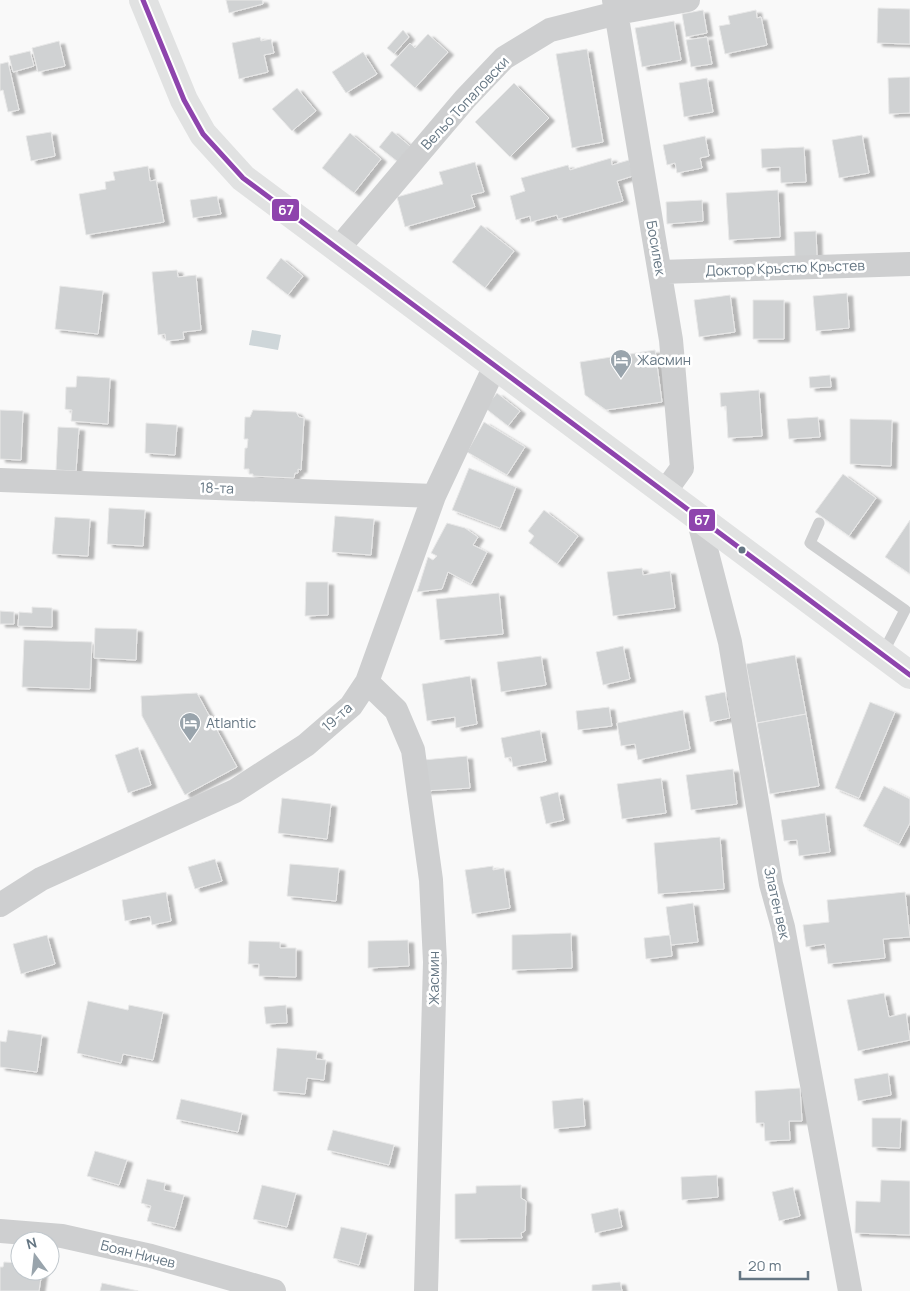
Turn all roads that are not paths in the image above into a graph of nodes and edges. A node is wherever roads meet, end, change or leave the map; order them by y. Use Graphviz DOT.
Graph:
graph roads {
  1 [pos="144,0"];
  2 [pos="688,0"];
  3 [pos="616,7"];
  4 [pos="337,250"];
  5 [pos="910,264"];
  6 [pos="660,272"];
  7 [pos="495,366"];
  8 [pos="0,480"];
  9 [pos="664,493"];
  10 [pos="434,496"];
  11 [pos="698,518"];
  12 [pos="819,523"];
  13 [pos="882,655"];
  14 [pos="910,675"];
  15 [pos="367,682"];
  16 [pos="0,905"];
  17 [pos="0,1231"];
  18 [pos="274,1291"];
  19 [pos="426,1291"];
  20 [pos="850,1291"];
  1 -- 4 [label="street"];
  2 -- 3 [label="street, Вельо Топаловски"];
  3 -- 4 [label="street, Вельо Топаловски"];
  3 -- 6 [label="street, Босилек"];
  4 -- 7 [label="street"];
  5 -- 6 [label="street, Доктор Кръстю Кръстев"];
  6 -- 9 [label="street, Босилек"];
  7 -- 9 [label="street"];
  7 -- 10 [label="street, 19-та"];
  8 -- 10 [label="street, 18-та"];
  9 -- 11 [label="street"];
  10 -- 15 [label="street, 19-та"];
  11 -- 13 [label="street"];
  11 -- 20 [label="street, Златен век"];
  12 -- 13 [label="lane"];
  13 -- 14 [label="street"];
  15 -- 16 [label="street, 19-та"];
  15 -- 19 [label="street, Жасмин"];
  17 -- 18 [label="street, Боян Ничев"];
}
